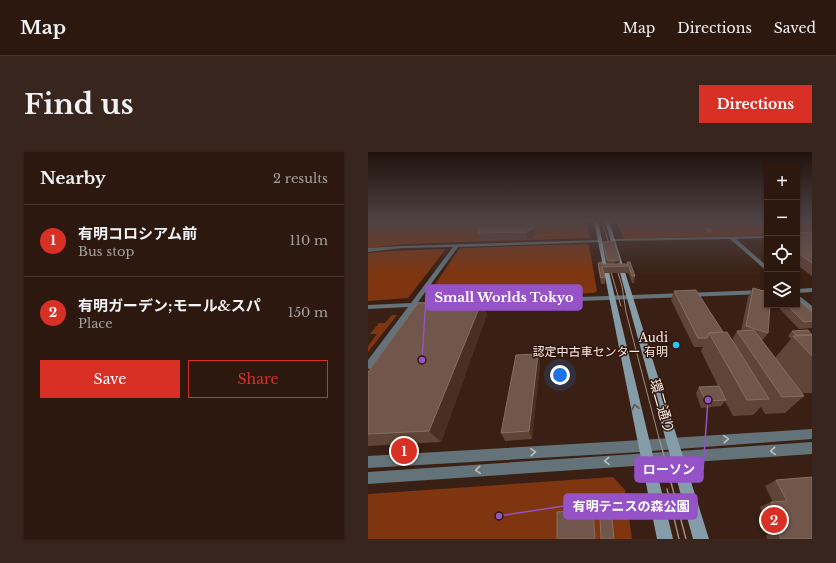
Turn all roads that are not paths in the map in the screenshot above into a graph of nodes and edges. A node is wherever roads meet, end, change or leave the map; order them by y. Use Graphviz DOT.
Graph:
graph roads {
  1 [pos="599,239"];
  2 [pos="600,239"];
  3 [pos="669,239"];
  4 [pos="733,239"];
  5 [pos="613,240"];
  6 [pos="457,245"];
  7 [pos="368,250"];
  8 [pos="764,266"];
  9 [pos="812,290"];
  10 [pos="800,291"];
  11 [pos="764,292"];
  12 [pos="612,297"];
  13 [pos="630,297"];
  14 [pos="800,299"];
  15 [pos="462,303"];
  16 [pos="431,304"];
  17 [pos="412,305"];
  18 [pos="368,307"];
  19 [pos="812,310"];
  20 [pos="368,366"];
  21 [pos="812,434"];
  22 [pos="673,443"];
  23 [pos="812,448"];
  24 [pos="645,452"];
  25 [pos="677,457"];
  26 [pos="368,462"];
  27 [pos="368,478"];
  28 [pos="665,539"];
  29 [pos="701,539"];
  1 -- 6 [label="street"];
  2 -- 12 [label="main road, 環二通り"];
  3 -- 5 [label="street"];
  4 -- 8 [label="street"];
  5 -- 13 [label="main road, 環二通り"];
  6 -- 7 [label="street"];
  6 -- 17 [label="street"];
  9 -- 10 [label="street"];
  11 -- 13 [label="street"];
  12 -- 13 [label="street"];
  12 -- 15 [label="street"];
  24 -- 12 [label="main road, 環二通り, one-way"];
  13 -- 22 [label="main road, 環二通り"];
  14 -- 19 [label="street"];
  16 -- 17 [label="street"];
  17 -- 18 [label="street"];
  17 -- 20 [label="street"];
  22 -- 21 [label="street, one-way"];
  22 -- 24 [label="street"];
  22 -- 25 [label="main road, 環二通り"];
  23 -- 25 [label="street, one-way"];
  24 -- 25 [label="street"];
  26 -- 24 [label="street, one-way"];
  24 -- 27 [label="street, one-way"];
  24 -- 28 [label="main road, 環二通り"];
  25 -- 29 [label="main road, 環二通り"];
}
